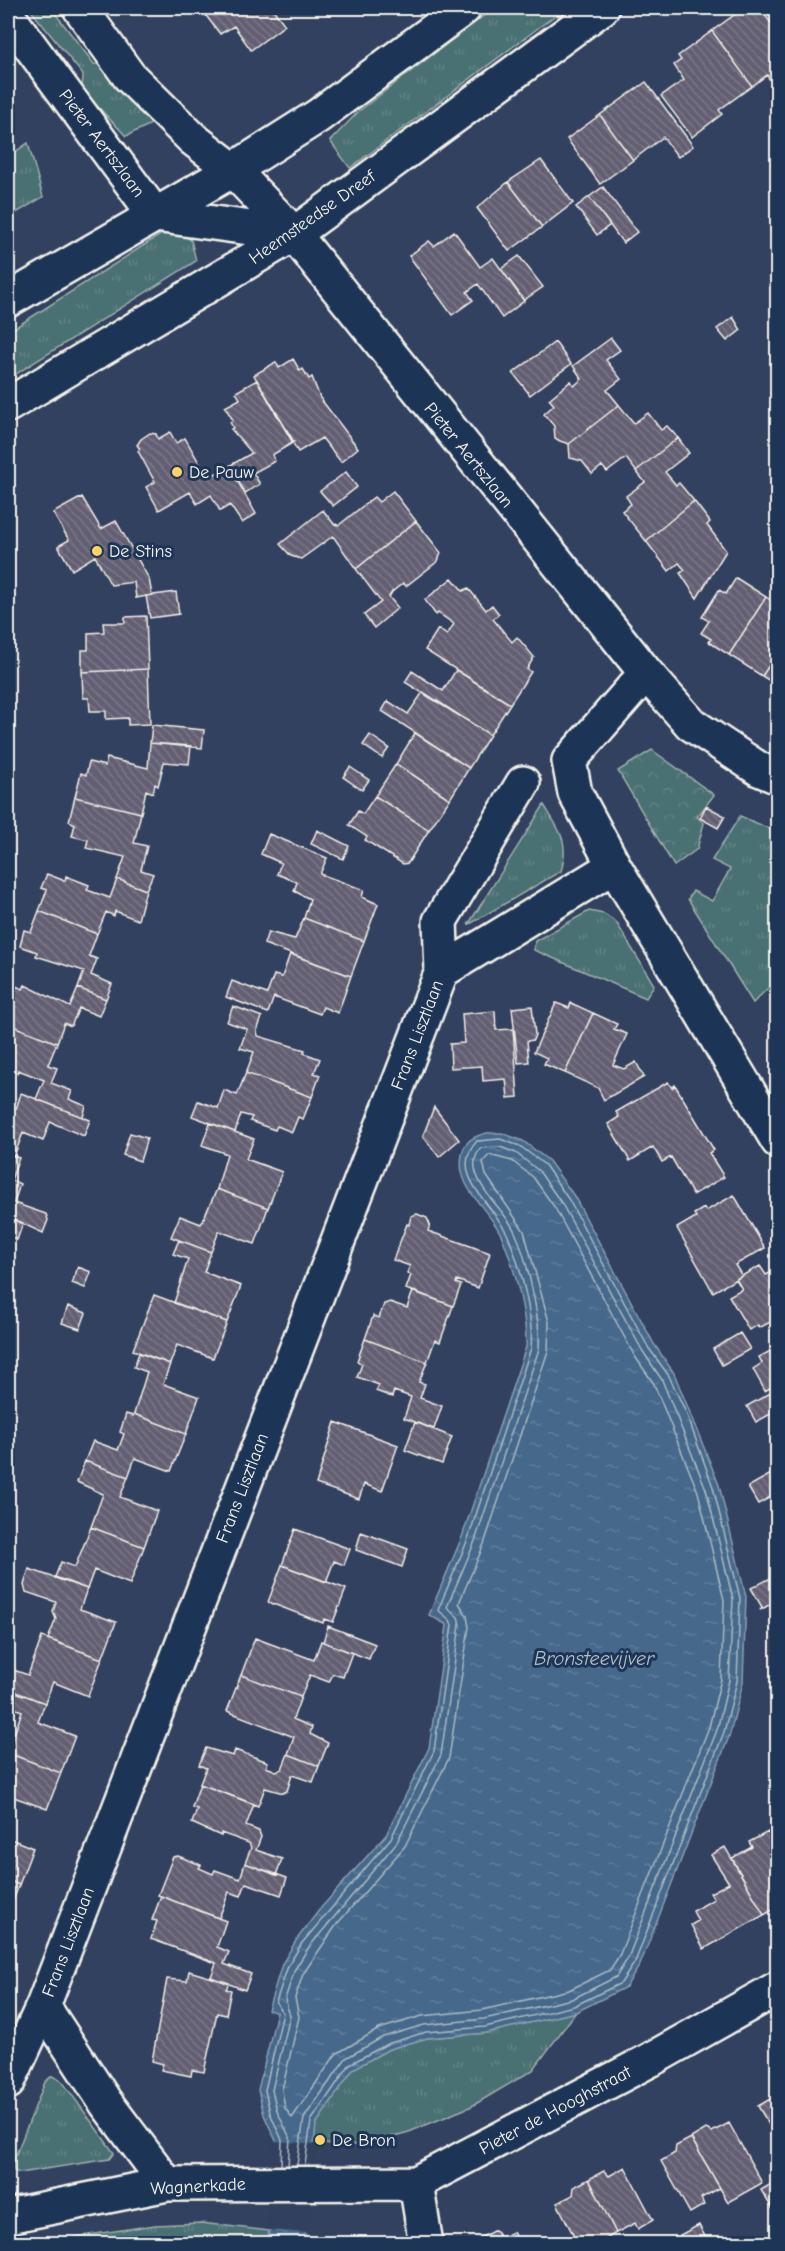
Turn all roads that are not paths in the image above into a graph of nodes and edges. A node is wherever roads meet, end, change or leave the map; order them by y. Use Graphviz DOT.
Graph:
graph roads {
  1 [pos="80,8"];
  2 [pos="464,8"];
  3 [pos="602,8"];
  4 [pos="8,16"];
  5 [pos="232,170"];
  6 [pos="155,215"];
  7 [pos="294,234"];
  8 [pos="8,300"];
  9 [pos="8,405"];
  10 [pos="646,673"];
  11 [pos="777,777"];
  12 [pos="523,783"];
  13 [pos="614,866"];
  14 [pos="442,971"];
  15 [pos="777,1141"];
  16 [pos="777,1988"];
  17 [pos="43,2006"];
  18 [pos="8,2082"];
  19 [pos="416,2183"];
  20 [pos="167,2184"];
  21 [pos="319,2185"];
  22 [pos="8,2216"];
  23 [pos="426,2244"];
  1 -- 5 [label="street, Pieter Aertszlaan"];
  2 -- 5 [label="street"];
  3 -- 7 [label="street, Heemsteedse Dreef"];
  4 -- 6 [label="street, Pieter Aertszlaan"];
  5 -- 6 [label="street"];
  5 -- 7 [label="street, Pieter Aertszlaan"];
  6 -- 7 [label="street, Pieter Aertszlaan"];
  6 -- 8 [label="street"];
  7 -- 9 [label="street, Heemsteedse Dreef"];
  7 -- 10 [label="street, Pieter Aertszlaan"];
  10 -- 11 [label="street, Pieter Aertszlaan"];
  10 -- 13 [label="street"];
  12 -- 14 [label="street"];
  13 -- 14 [label="street"];
  13 -- 15 [label="street"];
  14 -- 17 [label="street, Frans Lisztlaan"];
  16 -- 19 [label="street, Pieter de Hooghstraat"];
  17 -- 18 [label="street, Frans Lisztlaan"];
  17 -- 20 [label="street, Frans Lisztlaan"];
  19 -- 21 [label="street, Pieter de Hooghstraat"];
  19 -- 23 [label="street"];
  20 -- 21 [label="street, Wagnerkade"];
  20 -- 22 [label="street, Wagnerkade"];
}
